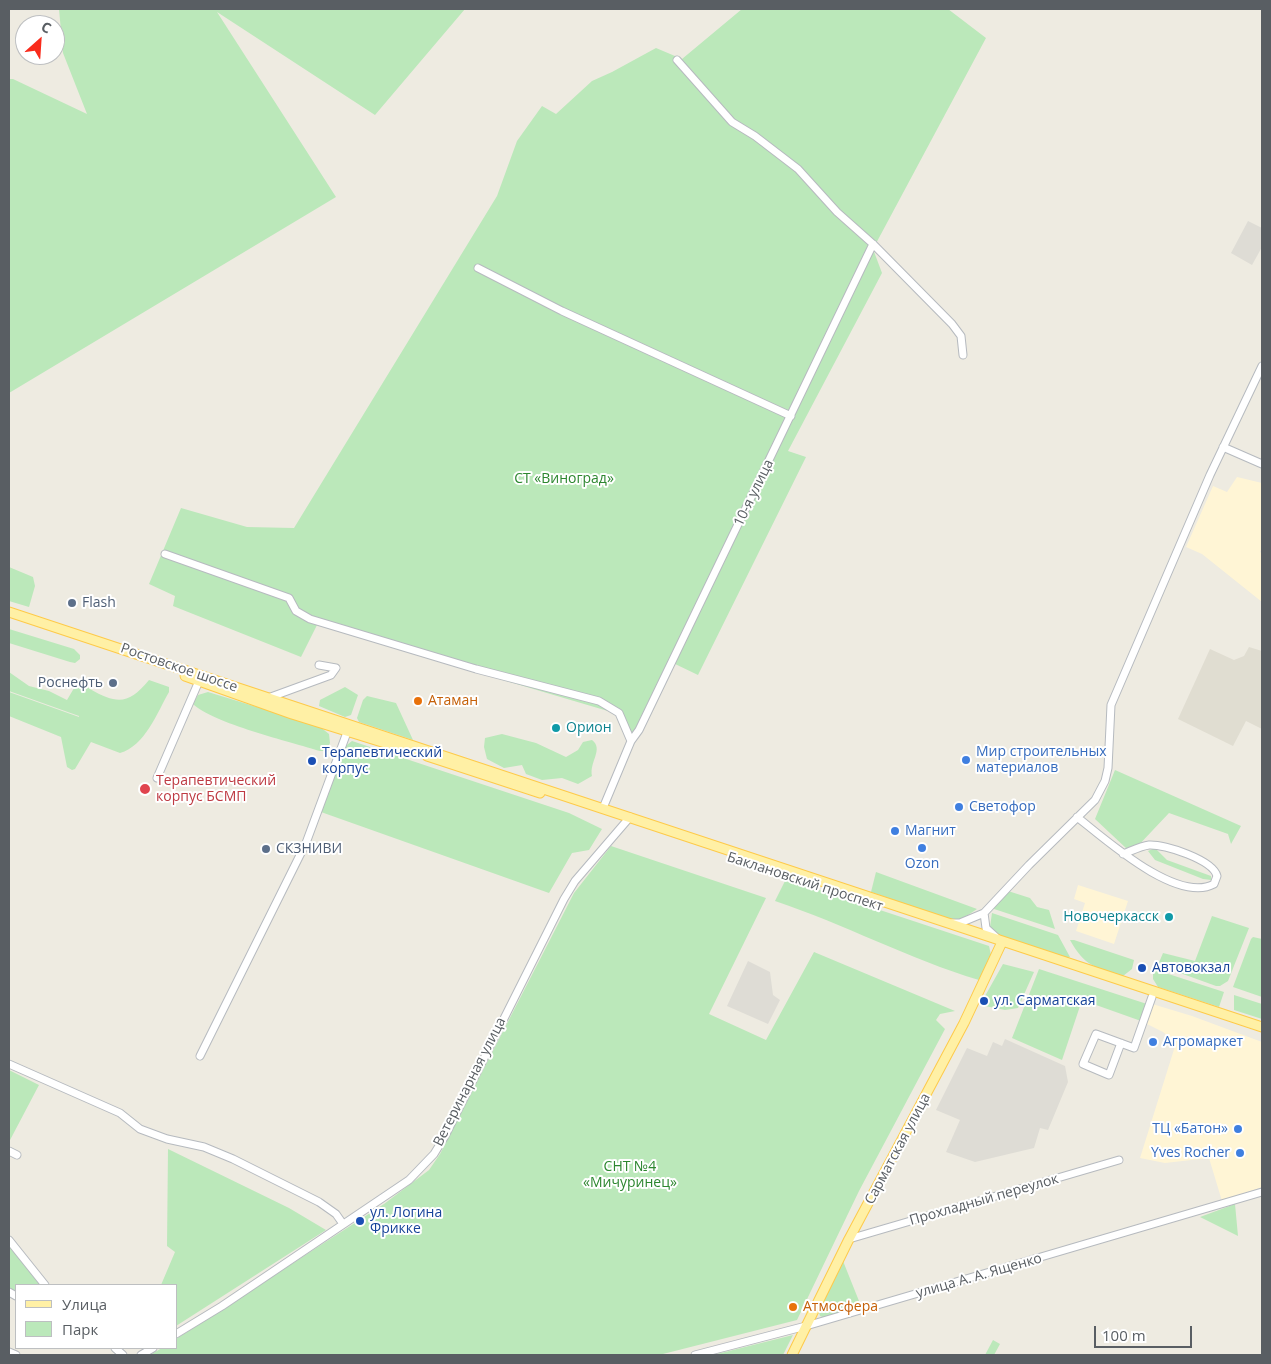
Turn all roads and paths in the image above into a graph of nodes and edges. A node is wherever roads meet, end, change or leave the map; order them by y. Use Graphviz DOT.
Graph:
graph roads {
  1 [pos="677,60"];
  2 [pos="873,244"];
  3 [pos="478,268"];
  4 [pos="963,355"];
  5 [pos="1262,366"];
  6 [pos="791,416"];
  7 [pos="1223,447"];
  8 [pos="1262,464"];
  9 [pos="165,554"];
  10 [pos="9,612"];
  11 [pos="9,618"];
  12 [pos="319,664"];
  13 [pos="199,681"];
  14 [pos="267,698"];
  15 [pos="349,728"];
  16 [pos="630,741"];
  17 [pos="157,778"];
  18 [pos="603,808"];
  19 [pos="1077,817"];
  20 [pos="628,819"];
  21 [pos="1124,854"];
  22 [pos="984,913"];
  23 [pos="945,922"];
  24 [pos="978,936"];
  25 [pos="1002,944"];
  26 [pos="1152,997"];
  27 [pos="1262,1027"];
  28 [pos="1262,1033"];
  29 [pos="1121,1043"];
  30 [pos="200,1056"];
  31 [pos="9,1064"];
  32 [pos="9,1152"];
  33 [pos="17,1155"];
  34 [pos="1119,1160"];
  35 [pos="1262,1192"];
  36 [pos="344,1224"];
  37 [pos="849,1239"];
  38 [pos="9,1240"];
  39 [pos="44,1284"];
  40 [pos="806,1326"];
  41 [pos="178,1333"];
  42 [pos="9,1352"];
  43 [pos="16,1355"];
  44 [pos="695,1355"];
  45 [pos="792,1355"];
  1 -- 2 [label="street"];
  2 -- 4 [label="street"];
  2 -- 6 [label="street, 10-я улица"];
  3 -- 6 [label="street"];
  5 -- 7 [label="street"];
  6 -- 16 [label="street, 10-я улица"];
  7 -- 8 [label="street"];
  7 -- 19 [label="street"];
  9 -- 16 [label="street"];
  10 -- 14 [label="main road, Ростовское шоссе"];
  11 -- 13 [label="main road, Ростовское шоссе"];
  12 -- 14 [label="street"];
  13 -- 15 [label="main road, Ростовское шоссе"];
  13 -- 17 [label="street"];
  14 -- 15 [label="main road, Ростовское шоссе"];
  15 -- 18 [label="main road, Баклановский проспект"];
  15 -- 20 [label="main road, Баклановский проспект"];
  15 -- 30 [label="street"];
  16 -- 18 [label="street, 10-я улица"];
  18 -- 20 [label="main road, Баклановский проспект"];
  19 -- 21 [label="street"];
  19 -- 22 [label="street"];
  20 -- 23 [label="main road, Баклановский проспект"];
  20 -- 24 [label="main road, Баклановский проспект"];
  20 -- 36 [label="street, Ветеринарная улица"];
  21 -- 21 [label="street"];
  22 -- 23 [label="street"];
  22 -- 24 [label="street"];
  22 -- 25 [label="street"];
  23 -- 24 [label="main road, Баклановский проспект"];
  24 -- 25 [label="main road, Баклановский проспект"];
  25 -- 26 [label="main road, Баклановский проспект"];
  25 -- 27 [label="main road, Баклановский проспект"];
  25 -- 37 [label="main road, Сарматская улица"];
  26 -- 28 [label="main road, Баклановский проспект"];
  26 -- 29 [label="street"];
  29 -- 29 [label="street"];
  31 -- 36 [label="street"];
  32 -- 33 [label="street"];
  34 -- 37 [label="street, Прохладный переулок"];
  35 -- 40 [label="street, улица А. А. Ященко"];
  36 -- 41 [label="street, Ветеринарная улица"];
  37 -- 40 [label="main road, Сарматская улица"];
  38 -- 39 [label="street"];
  40 -- 44 [label="street, улица А. А. Ященко"];
  40 -- 45 [label="main road, Сарматская улица"];
  42 -- 43 [label="street"];
}
